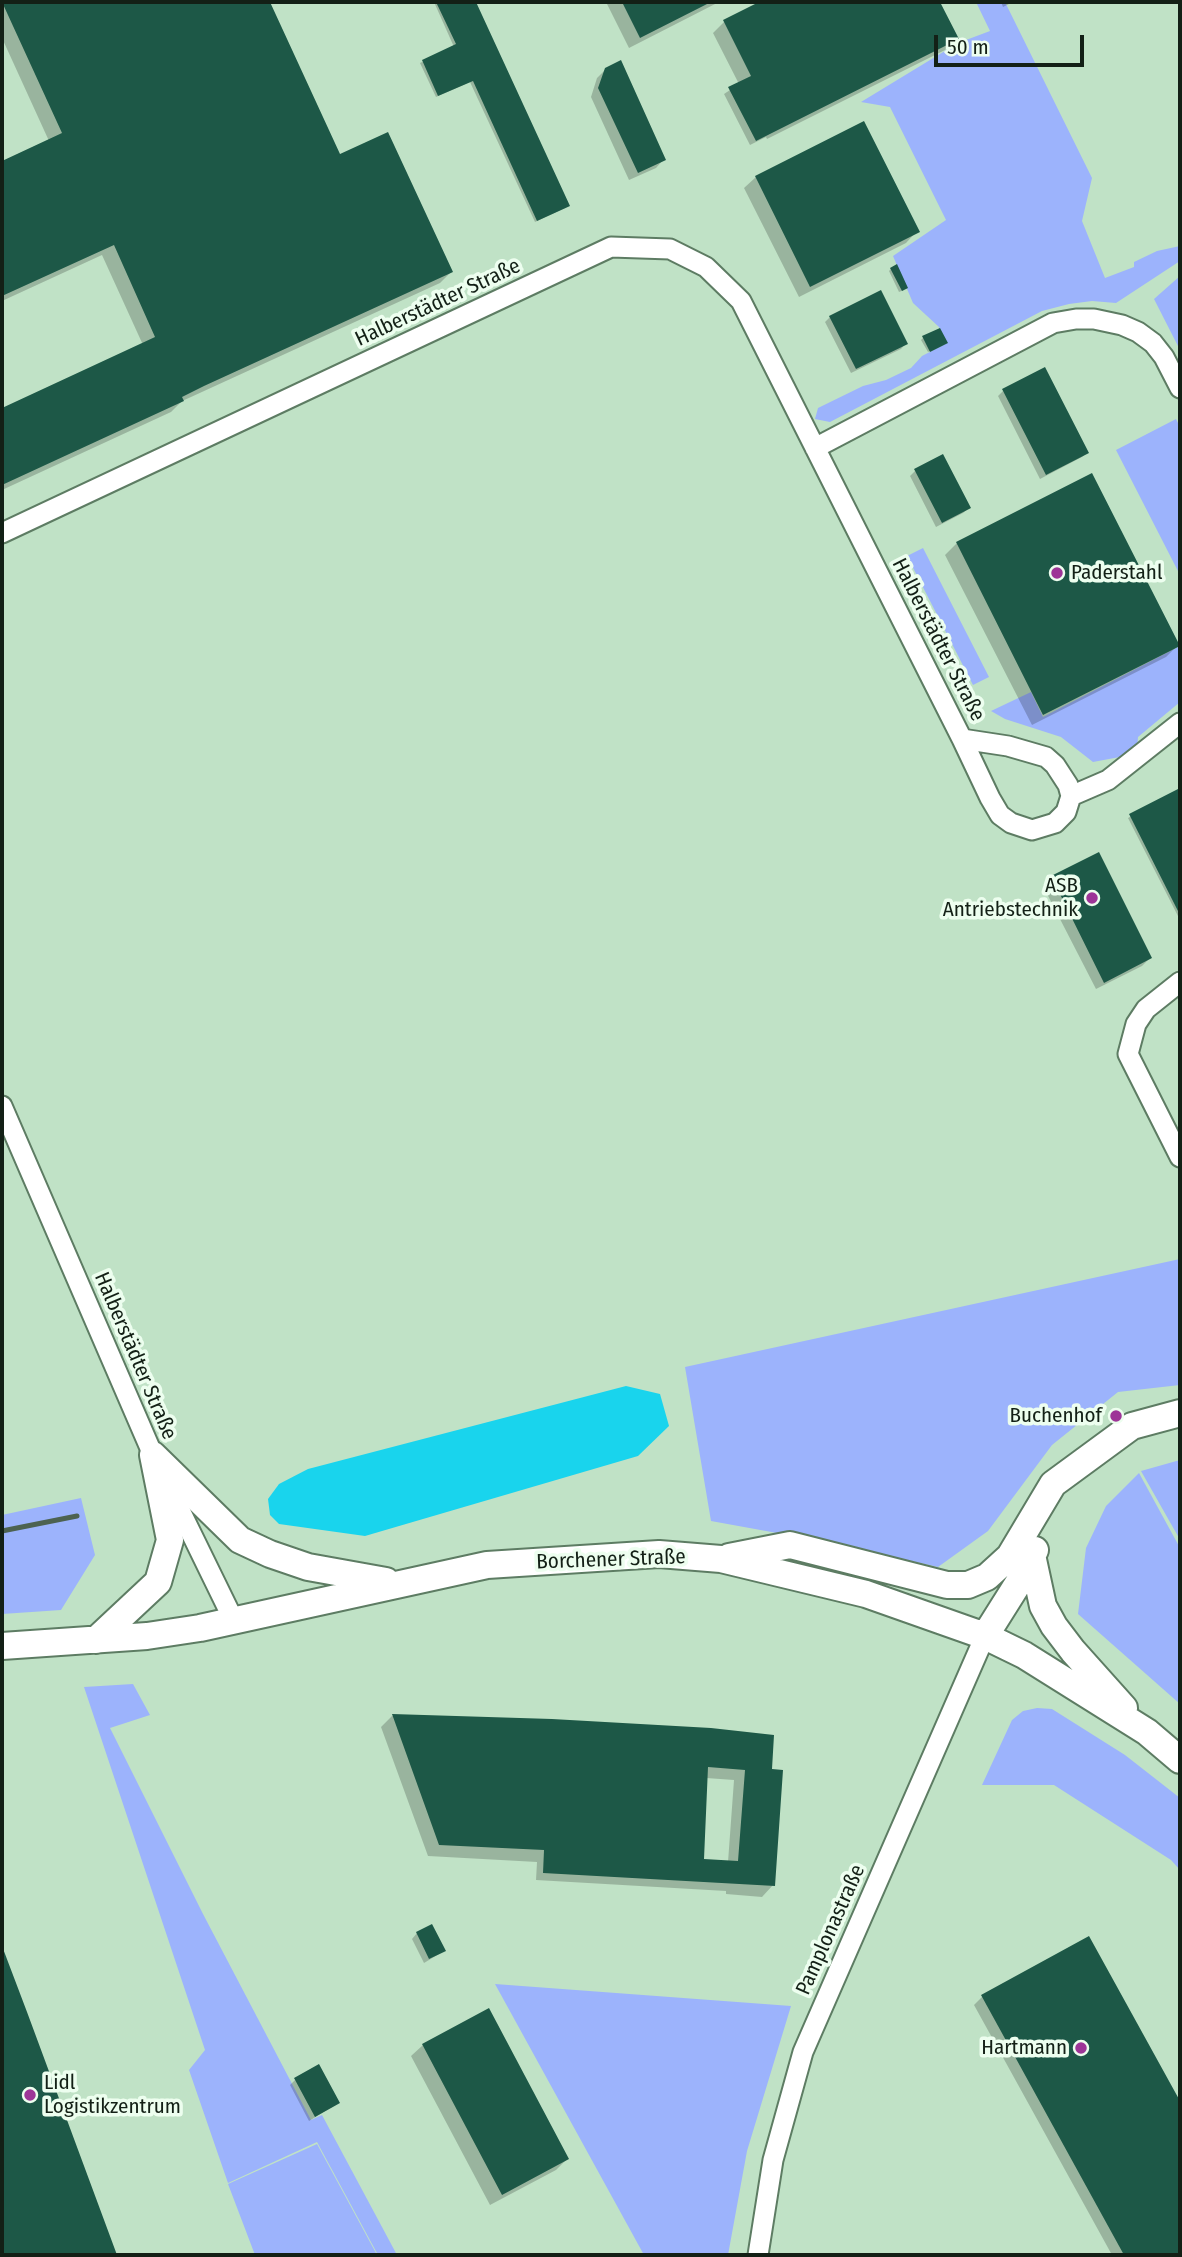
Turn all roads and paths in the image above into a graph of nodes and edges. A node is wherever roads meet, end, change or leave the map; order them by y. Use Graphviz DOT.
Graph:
graph roads {
  1 [pos="1180,388"];
  2 [pos="815,448"];
  3 [pos="2,533"];
  4 [pos="1180,723"];
  5 [pos="962,739"];
  6 [pos="1071,796"];
  7 [pos="1180,982"];
  8 [pos="2,1106"];
  9 [pos="1180,1157"];
  10 [pos="1180,1413"];
  11 [pos="153,1455"];
  12 [pos="1076,1467"];
  13 [pos="1032,1555"];
  14 [pos="721,1559"];
  15 [pos="398,1584"];
  16 [pos="234,1620"];
  17 [pos="985,1636"];
  18 [pos="96,1640"];
  19 [pos="2,1646"];
  20 [pos="1147,1732"];
  21 [pos="1180,1760"];
  22 [pos="758,2255"];
  1 -- 2 [label="street"];
  2 -- 3 [label="street, Halberstädter Straße"];
  2 -- 5 [label="street, Halberstädter Straße"];
  4 -- 6 [label="street"];
  5 -- 6 [label="street, Halberstädter Straße"];
  5 -- 6 [label="street, Halberstädter Straße"];
  7 -- 9 [label="street"];
  8 -- 11 [label="street, Halberstädter Straße"];
  10 -- 12 [label="main road"];
  11 -- 15 [label="main road"];
  11 -- 16 [label="street, Halberstädter Straße"];
  11 -- 18 [label="main road"];
  12 -- 13 [label="main road"];
  12 -- 14 [label="main road"];
  13 -- 17 [label="main road"];
  13 -- 20 [label="main road"];
  14 -- 15 [label="main road, Borchener Straße"];
  14 -- 17 [label="main road, Borchener Straße"];
  15 -- 16 [label="main road, Borchener Straße"];
  16 -- 18 [label="main road, Borchener Straße"];
  17 -- 20 [label="main road, Borchener Straße"];
  17 -- 22 [label="street, Pamplonastraße"];
  18 -- 19 [label="main road, Borchener Straße"];
  20 -- 21 [label="main road, Borchener Straße"];
}
